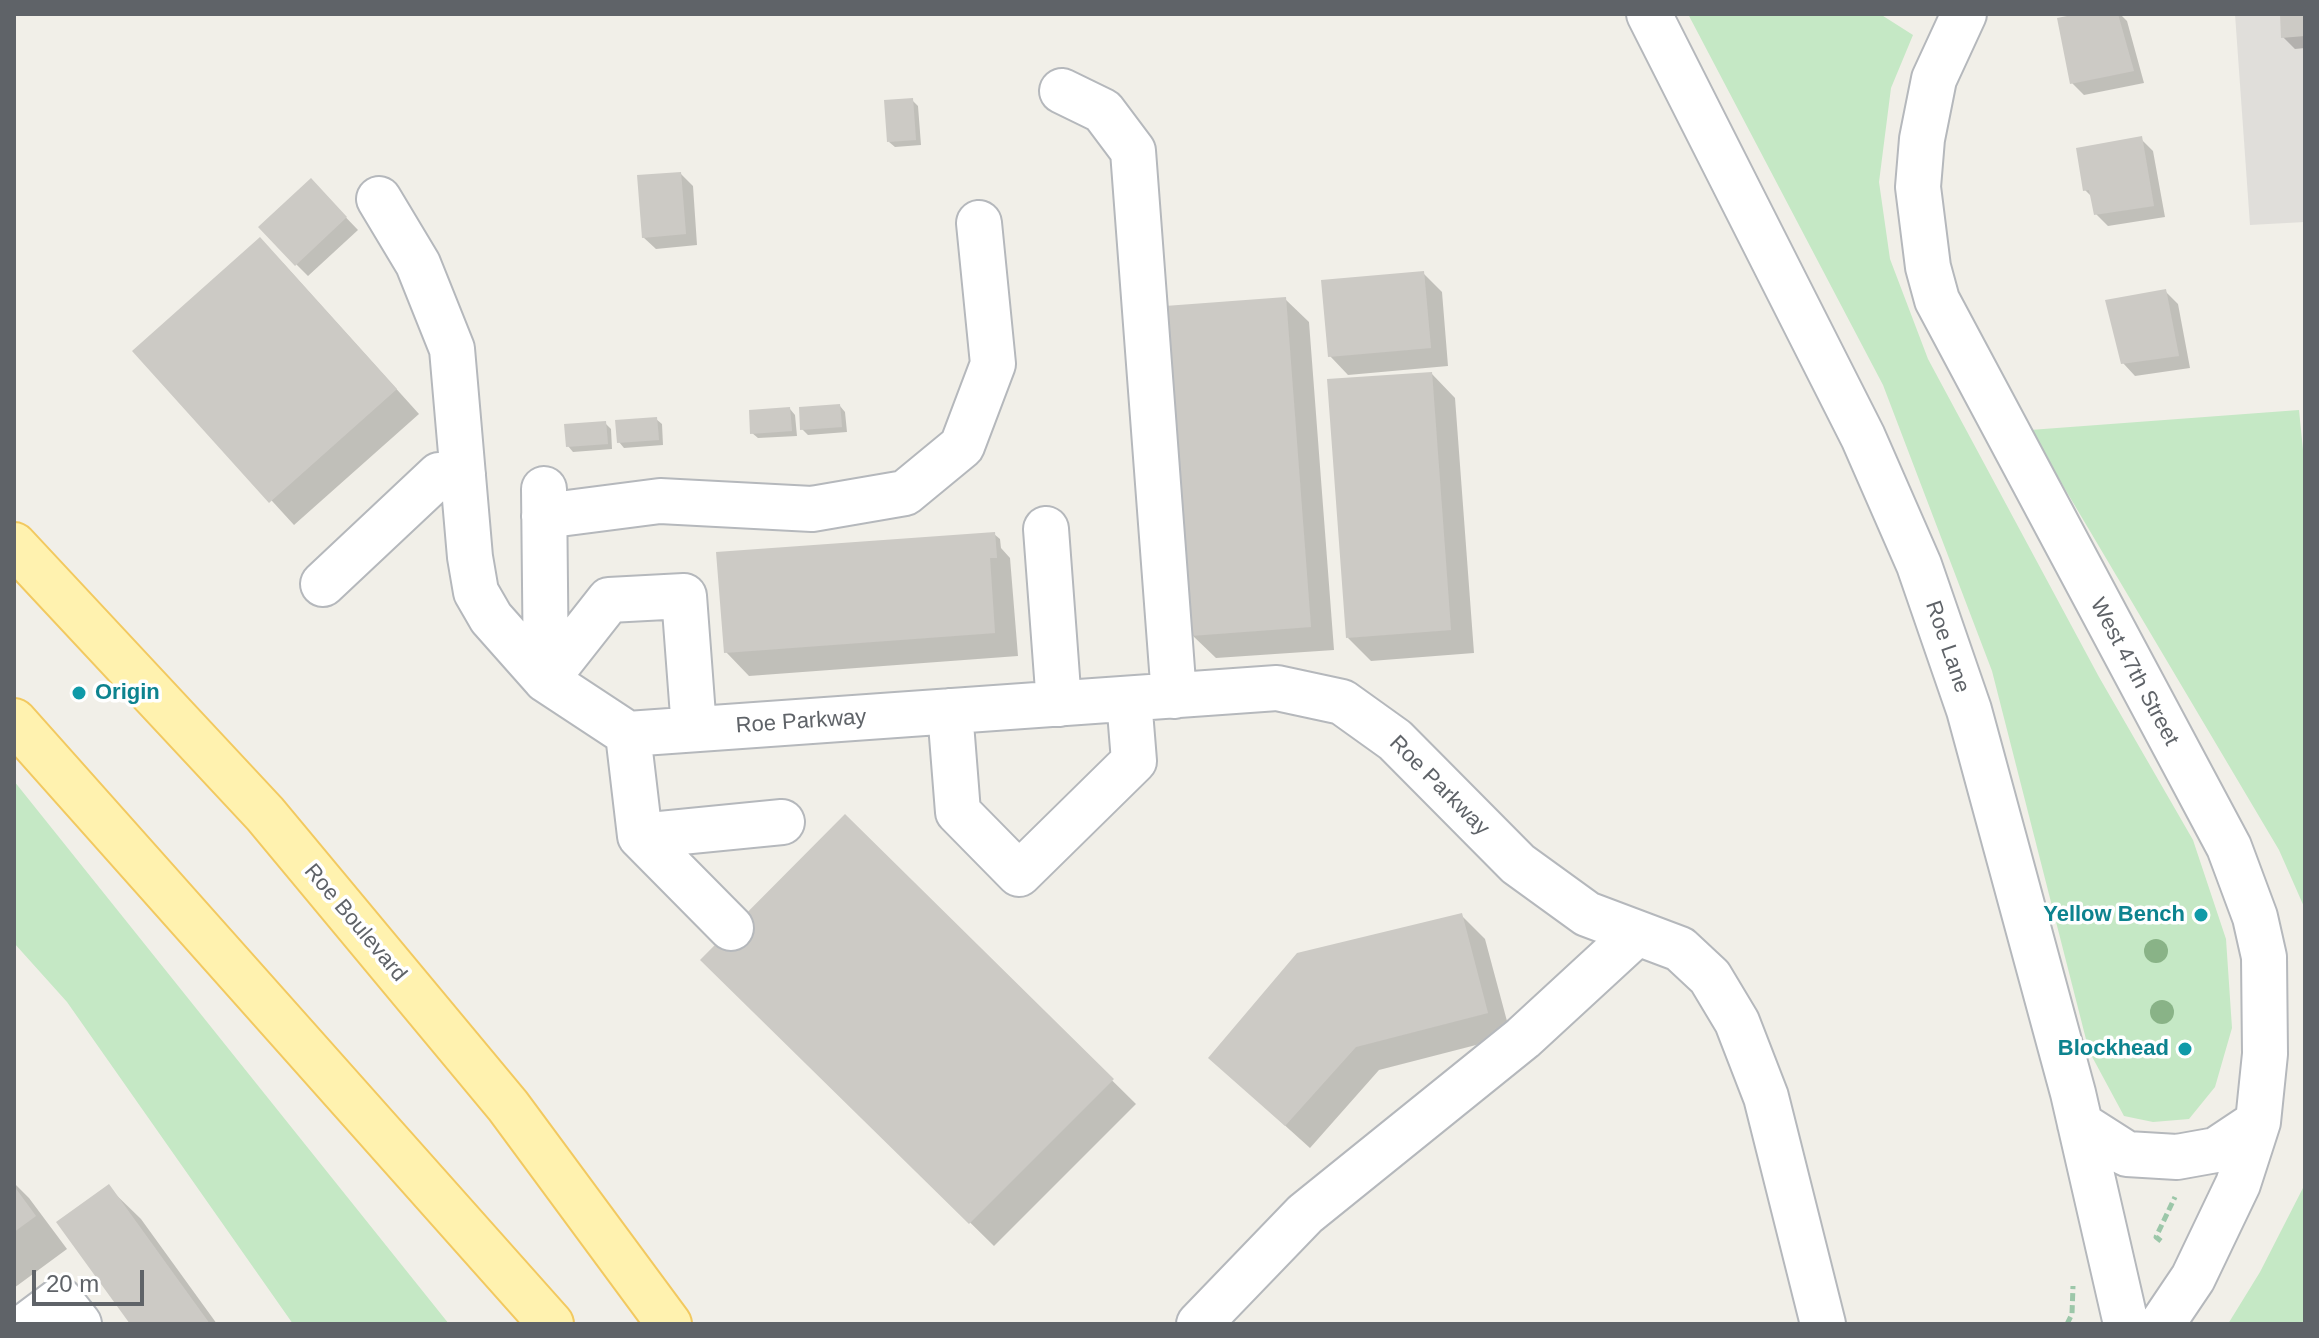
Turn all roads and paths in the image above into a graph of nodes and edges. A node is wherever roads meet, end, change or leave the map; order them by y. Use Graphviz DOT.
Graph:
graph roads {
  1 [pos="1649,14"];
  2 [pos="1953,17"];
  3 [pos="1062,91"];
  4 [pos="379,199"];
  5 [pos="979,223"];
  6 [pos="463,474"];
  7 [pos="1046,529"];
  8 [pos="14,545"];
  9 [pos="323,584"];
  10 [pos="546,680"];
  11 [pos="1174,696"];
  12 [pos="1129,699"];
  13 [pos="1059,704"];
  14 [pos="950,711"];
  15 [pos="14,721"];
  16 [pos="694,729"];
  17 [pos="628,734"];
  18 [pos="782,822"];
  19 [pos="640,836"];
  20 [pos="731,928"];
  21 [pos="1637,933"];
  22 [pos="2258,1122"];
  23 [pos="2080,1124"];
  24 [pos="2176,1196"];
  25 [pos="2161,1241"];
  26 [pos="2073,1285"];
  27 [pos="28,1324"];
  28 [pos="79,1324"];
  29 [pos="551,1324"];
  30 [pos="669,1324"];
  31 [pos="1199,1324"];
  32 [pos="1823,1324"];
  33 [pos="2067,1324"];
  34 [pos="2126,1324"];
  35 [pos="2162,1324"];
  1 -- 23 [label="street, Roe Lane"];
  2 -- 22 [label="street, West 47th Street"];
  3 -- 11 [label="street"];
  4 -- 6 [label="street"];
  5 -- 10 [label="street"];
  6 -- 9 [label="street"];
  6 -- 10 [label="street"];
  7 -- 13 [label="street"];
  8 -- 30 [label="main road, Roe Boulevard"];
  10 -- 16 [label="street"];
  10 -- 17 [label="street"];
  11 -- 12 [label="street, Roe Parkway"];
  11 -- 21 [label="street, Roe Parkway"];
  12 -- 13 [label="street, Roe Parkway"];
  12 -- 14 [label="street"];
  13 -- 14 [label="street, Roe Parkway"];
  14 -- 16 [label="street, Roe Parkway"];
  15 -- 29 [label="main road"];
  16 -- 17 [label="street, Roe Parkway"];
  17 -- 19 [label="street"];
  18 -- 19 [label="street"];
  19 -- 20 [label="street"];
  21 -- 31 [label="street"];
  21 -- 32 [label="street, Roe Parkway"];
  22 -- 23 [label="street"];
  22 -- 35 [label="street, West 47th Street"];
  23 -- 34 [label="street, Roe Lane"];
  24 -- 25 [label="path"];
  26 -- 33 [label="path"];
  27 -- 28 [label="street"];
}
